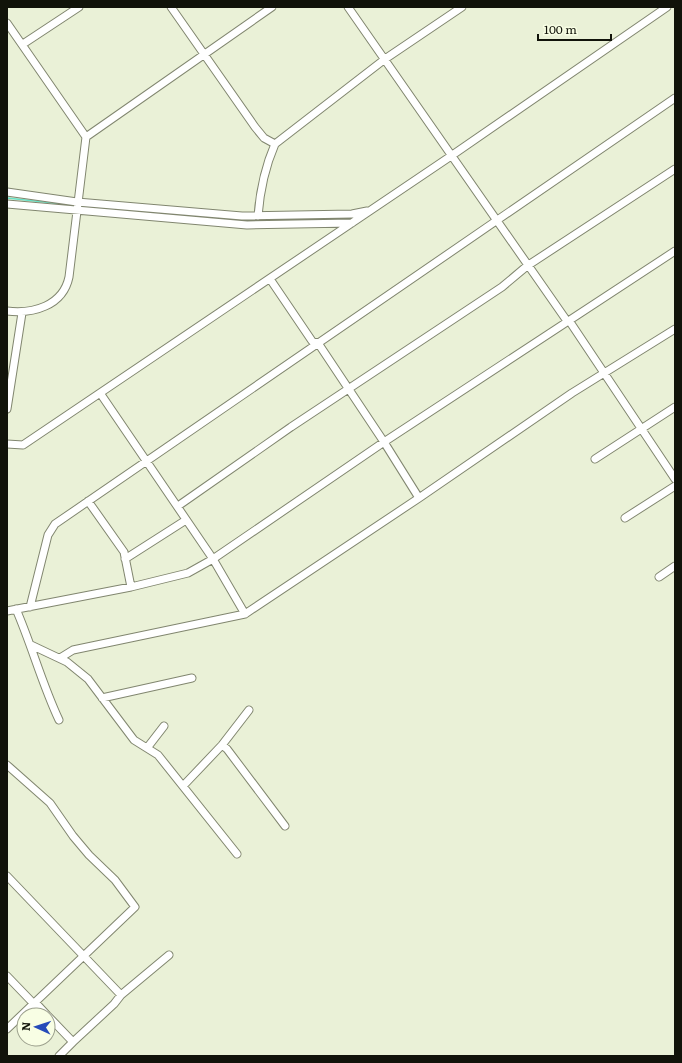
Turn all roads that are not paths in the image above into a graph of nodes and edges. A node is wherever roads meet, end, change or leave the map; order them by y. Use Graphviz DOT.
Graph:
graph roads {
  1 [pos="79,7"];
  2 [pos="171,7"];
  3 [pos="272,7"];
  4 [pos="348,7"];
  5 [pos="462,7"];
  6 [pos="667,7"];
  7 [pos="7,23"];
  8 [pos="23,44"];
  9 [pos="204,56"];
  10 [pos="385,59"];
  11 [pos="675,98"];
  12 [pos="86,137"];
  13 [pos="275,144"];
  14 [pos="451,156"];
  15 [pos="675,169"];
  16 [pos="7,192"];
  17 [pos="7,204"];
  18 [pos="76,206"];
  19 [pos="371,211"];
  20 [pos="258,216"];
  21 [pos="496,221"];
  22 [pos="352,223"];
  23 [pos="675,251"];
  24 [pos="527,266"];
  25 [pos="270,278"];
  26 [pos="7,311"];
  27 [pos="22,313"];
  28 [pos="567,321"];
  29 [pos="675,329"];
  30 [pos="318,343"];
  31 [pos="603,374"];
  32 [pos="348,388"];
  33 [pos="100,393"];
  34 [pos="675,407"];
  35 [pos="7,409"];
  36 [pos="642,429"];
  37 [pos="384,442"];
  38 [pos="7,444"];
  39 [pos="595,459"];
  40 [pos="146,461"];
  41 [pos="675,479"];
  42 [pos="675,486"];
  43 [pos="419,498"];
  44 [pos="88,501"];
  45 [pos="178,506"];
  46 [pos="626,518"];
  47 [pos="186,520"];
  48 [pos="125,558"];
  49 [pos="213,559"];
  50 [pos="675,566"];
  51 [pos="659,576"];
  52 [pos="131,587"];
  53 [pos="30,607"];
  54 [pos="16,609"];
  55 [pos="7,611"];
  56 [pos="245,614"];
  57 [pos="31,645"];
  58 [pos="60,658"];
  59 [pos="192,678"];
  60 [pos="102,698"];
  61 [pos="249,710"];
  62 [pos="60,720"];
  63 [pos="164,726"];
  64 [pos="222,745"];
  65 [pos="147,748"];
  66 [pos="7,765"];
  67 [pos="184,786"];
  68 [pos="285,826"];
  69 [pos="237,854"];
  70 [pos="7,876"];
  71 [pos="169,955"];
  72 [pos="84,956"];
  73 [pos="7,976"];
  74 [pos="121,995"];
  75 [pos="34,1003"];
  76 [pos="39,1007"];
  77 [pos="56,1024"];
  78 [pos="7,1029"];
  79 [pos="73,1042"];
  80 [pos="59,1056"];
  1 -- 8 [label="street"];
  2 -- 9 [label="street"];
  3 -- 9 [label="street"];
  4 -- 10 [label="street"];
  5 -- 10 [label="street"];
  6 -- 14 [label="street"];
  7 -- 8 [label="street"];
  8 -- 12 [label="street"];
  9 -- 12 [label="street"];
  9 -- 13 [label="street"];
  10 -- 13 [label="street"];
  10 -- 14 [label="street"];
  11 -- 21 [label="street"];
  12 -- 18 [label="street"];
  13 -- 20 [label="street"];
  14 -- 19 [label="street"];
  14 -- 21 [label="street"];
  15 -- 24 [label="street"];
  16 -- 18 [label="street"];
  17 -- 18 [label="street"];
  18 -- 20 [label="street"];
  18 -- 22 [label="street"];
  18 -- 27 [label="street"];
  19 -- 20 [label="street"];
  19 -- 22 [label="street"];
  21 -- 24 [label="street"];
  21 -- 30 [label="street"];
  22 -- 25 [label="street"];
  23 -- 28 [label="street"];
  24 -- 28 [label="street"];
  24 -- 32 [label="street"];
  25 -- 30 [label="street"];
  25 -- 33 [label="street"];
  26 -- 27 [label="street"];
  27 -- 35 [label="street"];
  28 -- 31 [label="street"];
  28 -- 37 [label="street"];
  29 -- 31 [label="street"];
  30 -- 32 [label="street"];
  30 -- 40 [label="street"];
  31 -- 36 [label="street"];
  31 -- 43 [label="street"];
  32 -- 37 [label="street"];
  32 -- 45 [label="street"];
  33 -- 38 [label="street"];
  33 -- 40 [label="street"];
  34 -- 36 [label="street"];
  36 -- 39 [label="street"];
  36 -- 41 [label="street"];
  37 -- 43 [label="street"];
  37 -- 49 [label="street"];
  40 -- 44 [label="street"];
  40 -- 45 [label="street"];
  42 -- 46 [label="street"];
  43 -- 56 [label="street"];
  44 -- 48 [label="street"];
  44 -- 53 [label="street"];
  45 -- 47 [label="street"];
  47 -- 48 [label="street"];
  47 -- 49 [label="street"];
  48 -- 52 [label="street"];
  49 -- 52 [label="street"];
  49 -- 56 [label="street"];
  50 -- 51 [label="street"];
  52 -- 53 [label="street"];
  53 -- 54 [label="street"];
  54 -- 55 [label="street"];
  54 -- 57 [label="street"];
  56 -- 58 [label="street"];
  57 -- 58 [label="street"];
  57 -- 62 [label="street"];
  58 -- 60 [label="street"];
  59 -- 60 [label="street"];
  60 -- 65 [label="street"];
  61 -- 64 [label="street"];
  63 -- 65 [label="street"];
  64 -- 67 [label="street"];
  64 -- 68 [label="street"];
  65 -- 67 [label="street"];
  66 -- 72 [label="street"];
  67 -- 69 [label="street"];
  70 -- 72 [label="street"];
  71 -- 74 [label="street"];
  72 -- 74 [label="street"];
  72 -- 75 [label="street"];
  73 -- 75 [label="street"];
  74 -- 79 [label="street"];
  75 -- 76 [label="street"];
  75 -- 78 [label="street"];
  77 -- 79 [label="street"];
  79 -- 80 [label="street"];
}
